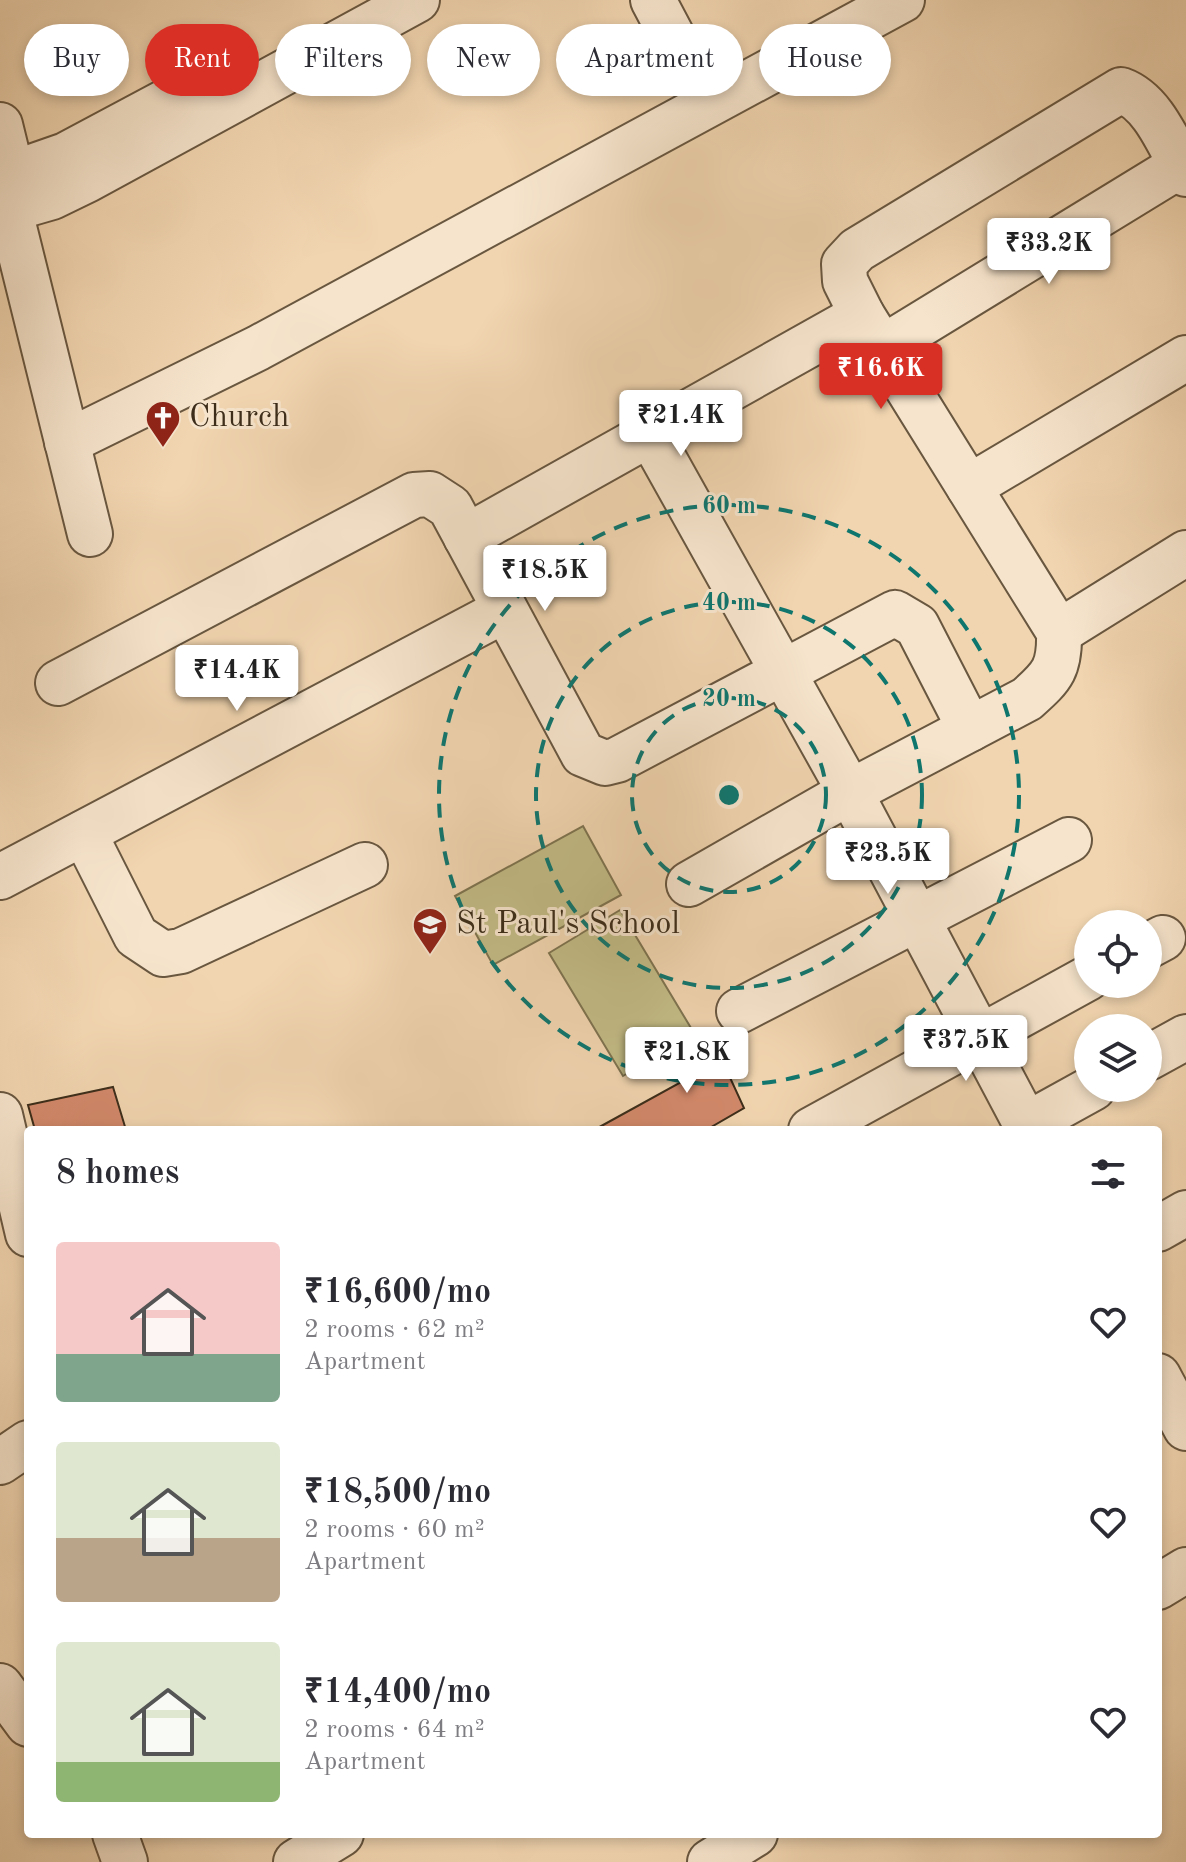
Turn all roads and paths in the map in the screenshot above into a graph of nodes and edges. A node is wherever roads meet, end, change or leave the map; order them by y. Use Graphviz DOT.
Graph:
graph roads {
  1 [pos="355,0"];
  2 [pos="417,0"];
  3 [pos="653,0"];
  4 [pos="902,0"];
  5 [pos="708,104"];
  6 [pos="0,125"];
  7 [pos="1183,170"];
  8 [pos="6,194"];
  9 [pos="872,332"];
  10 [pos="1186,358"];
  11 [pos="651,436"];
  12 [pos="67,442"];
  13 [pos="969,487"];
  14 [pos="90,534"];
  15 [pos="466,537"];
  16 [pos="1186,553"];
  17 [pos="505,610"];
  18 [pos="1059,632"];
  19 [pos="783,673"];
  20 [pos="58,683"];
  21 [pos="970,729"];
  22 [pos="850,792"];
  23 [pos="84,833"];
  24 [pos="1069,840"];
  25 [pos="365,865"];
  26 [pos="0,877"];
  27 [pos="689,884"];
  28 [pos="918,919"];
  29 [pos="1074,986"];
  30 [pos="739,1011"];
  31 [pos="980,1037"];
  32 [pos="1186,1037"];
  33 [pos="1162,1050"];
  34 [pos="1074,1100"];
  35 [pos="0,1115"];
  36 [pos="818,1126"];
  37 [pos="1026,1126"];
  38 [pos="1030,1126"];
  39 [pos="1186,1213"];
  40 [pos="24,1217"];
  41 [pos="1162,1227"];
  42 [pos="24,1446"];
  43 [pos="0,1462"];
  44 [pos="1186,1570"];
  45 [pos="1162,1585"];
  46 [pos="0,1686"];
  47 [pos="24,1719"];
  48 [pos="116,1838"];
  49 [pos="335,1838"];
  50 [pos="749,1838"];
  51 [pos="125,1862"];
  52 [pos="296,1862"];
  53 [pos="710,1862"];
  1 -- 8 [label="street"];
  2 -- 8 [label="street"];
  3 -- 5 [label="street"];
  4 -- 5 [label="street"];
  5 -- 12 [label="street"];
  6 -- 8 [label="street"];
  7 -- 9 [label="street"];
  7 -- 9 [label="street"];
  8 -- 12 [label="street"];
  9 -- 11 [label="street"];
  9 -- 13 [label="street"];
  10 -- 13 [label="street"];
  11 -- 15 [label="street"];
  11 -- 19 [label="street"];
  12 -- 14 [label="street"];
  13 -- 18 [label="street"];
  15 -- 17 [label="street"];
  15 -- 20 [label="street"];
  16 -- 18 [label="street"];
  17 -- 19 [label="street"];
  17 -- 23 [label="street"];
  18 -- 21 [label="street"];
  19 -- 21 [label="street"];
  19 -- 22 [label="street"];
  21 -- 22 [label="street"];
  22 -- 27 [label="street"];
  22 -- 28 [label="street"];
  23 -- 25 [label="street"];
  23 -- 26 [label="street"];
  24 -- 28 [label="street"];
  28 -- 30 [label="street"];
  28 -- 31 [label="street"];
  29 -- 31 [label="street"];
  31 -- 36 [label="street"];
  31 -- 37 [label="street"];
  32 -- 33 [label="street"];
  34 -- 38 [label="street"];
  35 -- 40 [label="street"];
  39 -- 41 [label="street"];
  42 -- 43 [label="street"];
  44 -- 45 [label="street"];
  46 -- 47 [label="street"];
  48 -- 51 [label="street"];
  49 -- 52 [label="street"];
  50 -- 53 [label="street"];
}
